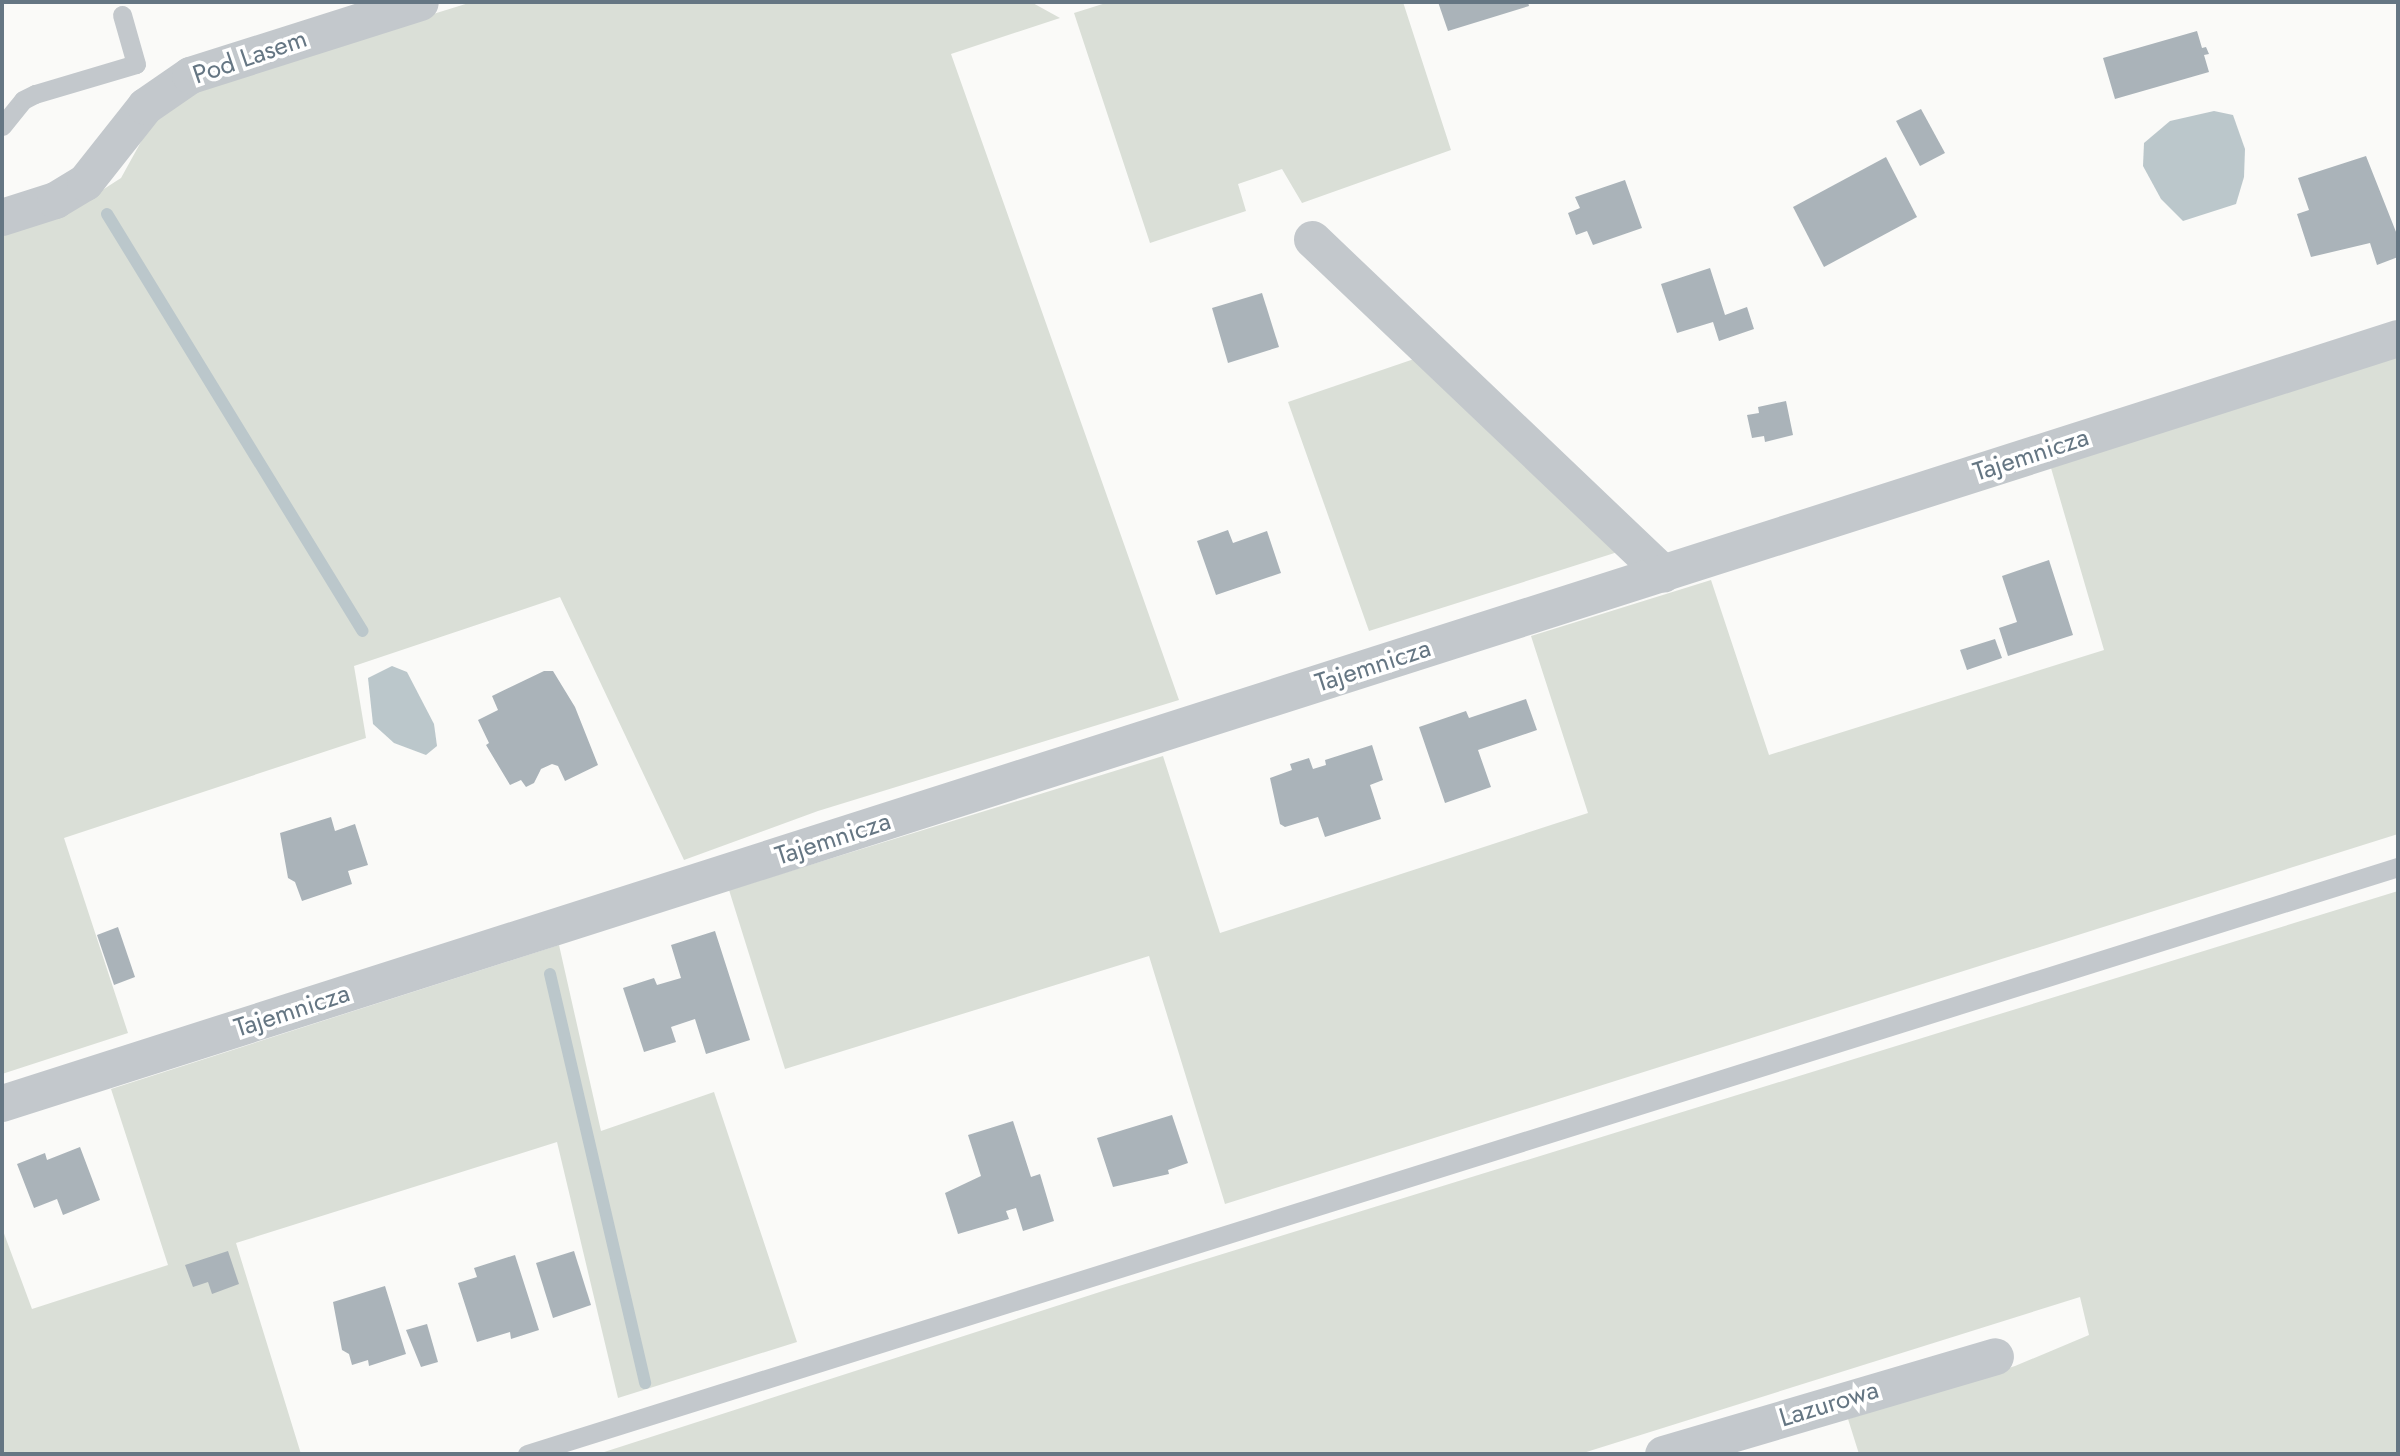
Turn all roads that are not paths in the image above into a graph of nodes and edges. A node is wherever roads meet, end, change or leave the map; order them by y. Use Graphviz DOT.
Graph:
graph roads {
  1 [pos="421,2"];
  2 [pos="122,15"];
  3 [pos="2,126"];
  4 [pos="2,217"];
  5 [pos="1312,239"];
  6 [pos="2398,338"];
  7 [pos="1663,573"];
  8 [pos="2398,867"];
  9 [pos="2,1103"];
  10 [pos="1995,1356"];
  11 [pos="527,1454"];
  12 [pos="1663,1454"];
  1 -- 4 [label="street, Pod Lasem"];
  2 -- 3 [label="lane"];
  5 -- 7 [label="street"];
  6 -- 7 [label="street, Tajemnicza"];
  7 -- 9 [label="street, Tajemnicza"];
  8 -- 11 [label="lane"];
  10 -- 12 [label="street, Lazurowa"];
}
